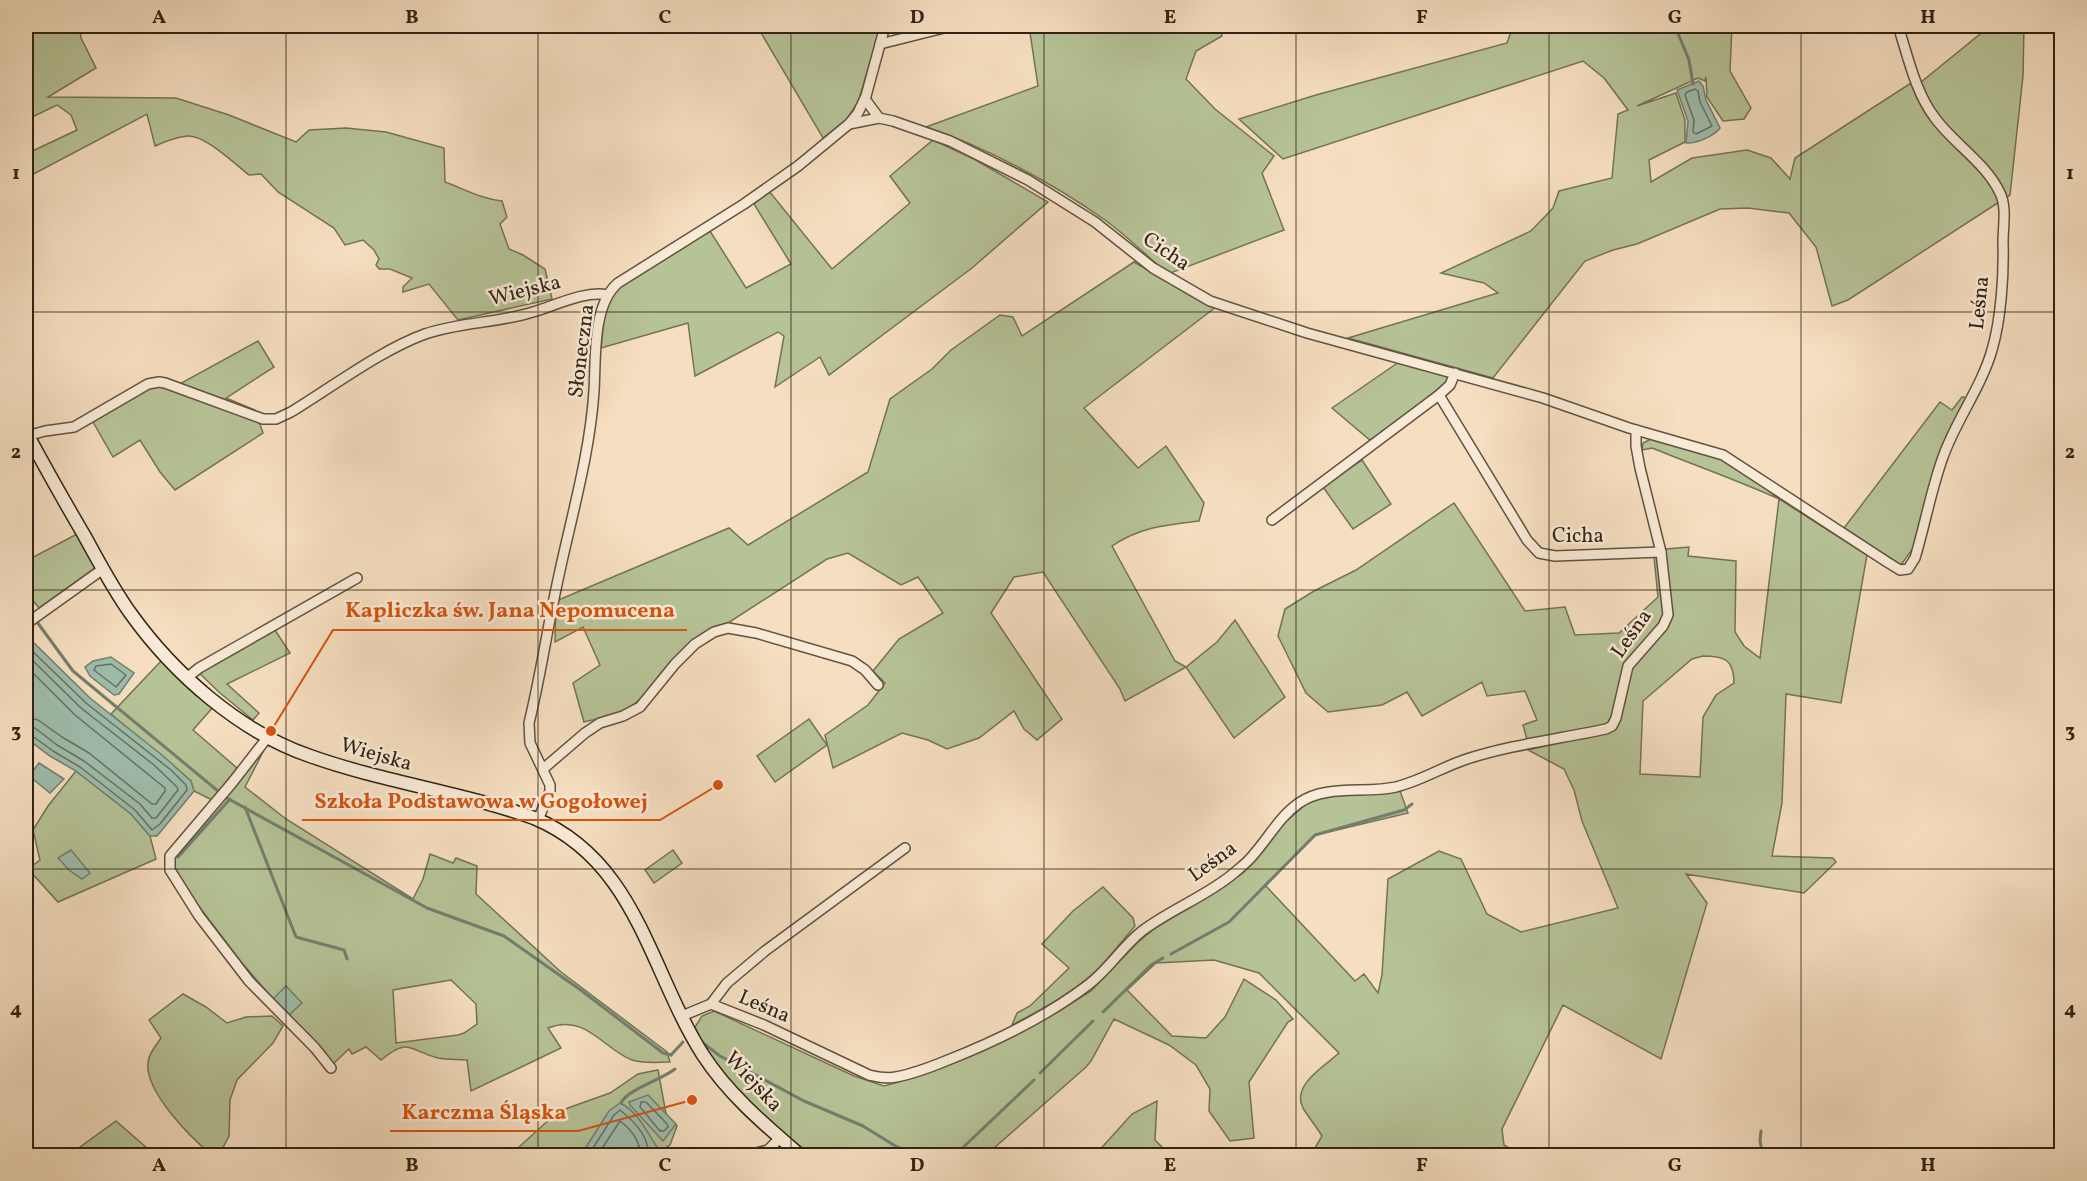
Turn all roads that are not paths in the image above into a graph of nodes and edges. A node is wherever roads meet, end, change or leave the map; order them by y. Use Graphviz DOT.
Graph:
graph roads {
  1 [pos="885,26"];
  2 [pos="952,26"];
  3 [pos="1898,26"];
  4 [pos="880,44"];
  5 [pos="865,99"];
  6 [pos="879,118"];
  7 [pos="849,124"];
  8 [pos="607,295"];
  9 [pos="1455,373"];
  10 [pos="1439,394"];
  11 [pos="1636,430"];
  12 [pos="26,434"];
  13 [pos="1272,520"];
  14 [pos="1661,552"];
  15 [pos="103,569"];
  16 [pos="357,578"];
  17 [pos="26,624"];
  18 [pos="188,677"];
  19 [pos="878,685"];
  20 [pos="267,738"];
  21 [pos="543,769"];
  22 [pos="538,820"];
  23 [pos="905,848"];
  24 [pos="711,1004"];
  25 [pos="682,1016"];
  26 [pos="331,1068"];
  27 [pos="780,1137"];
  28 [pos="745,1155"];
  29 [pos="801,1155"];
  1 -- 4 [label="street, Słoneczna"];
  2 -- 4 [label="street"];
  3 -- 11 [label="street, Leśna"];
  4 -- 5 [label="street, Słoneczna"];
  5 -- 6 [label="street"];
  5 -- 7 [label="street, Słoneczna"];
  6 -- 7 [label="street, Cicha"];
  6 -- 9 [label="street, Cicha"];
  7 -- 8 [label="street, Słoneczna"];
  8 -- 12 [label="street, Wiejska"];
  8 -- 21 [label="street, Słoneczna"];
  9 -- 10 [label="street"];
  9 -- 11 [label="street, Leśna"];
  10 -- 13 [label="street"];
  10 -- 14 [label="street, Cicha"];
  11 -- 14 [label="street"];
  12 -- 15 [label="street, Wiejska"];
  14 -- 24 [label="street, Leśna"];
  15 -- 17 [label="street"];
  15 -- 18 [label="street, Wiejska"];
  16 -- 18 [label="street"];
  18 -- 20 [label="street, Wiejska"];
  19 -- 21 [label="street"];
  20 -- 22 [label="street, Wiejska"];
  20 -- 26 [label="street"];
  21 -- 22 [label="street, Słoneczna"];
  22 -- 25 [label="street, Wiejska"];
  23 -- 24 [label="street"];
  24 -- 25 [label="street, Leśna"];
  25 -- 27 [label="street, Wiejska"];
  27 -- 28 [label="street"];
  27 -- 29 [label="street, Wiejska"];
}
